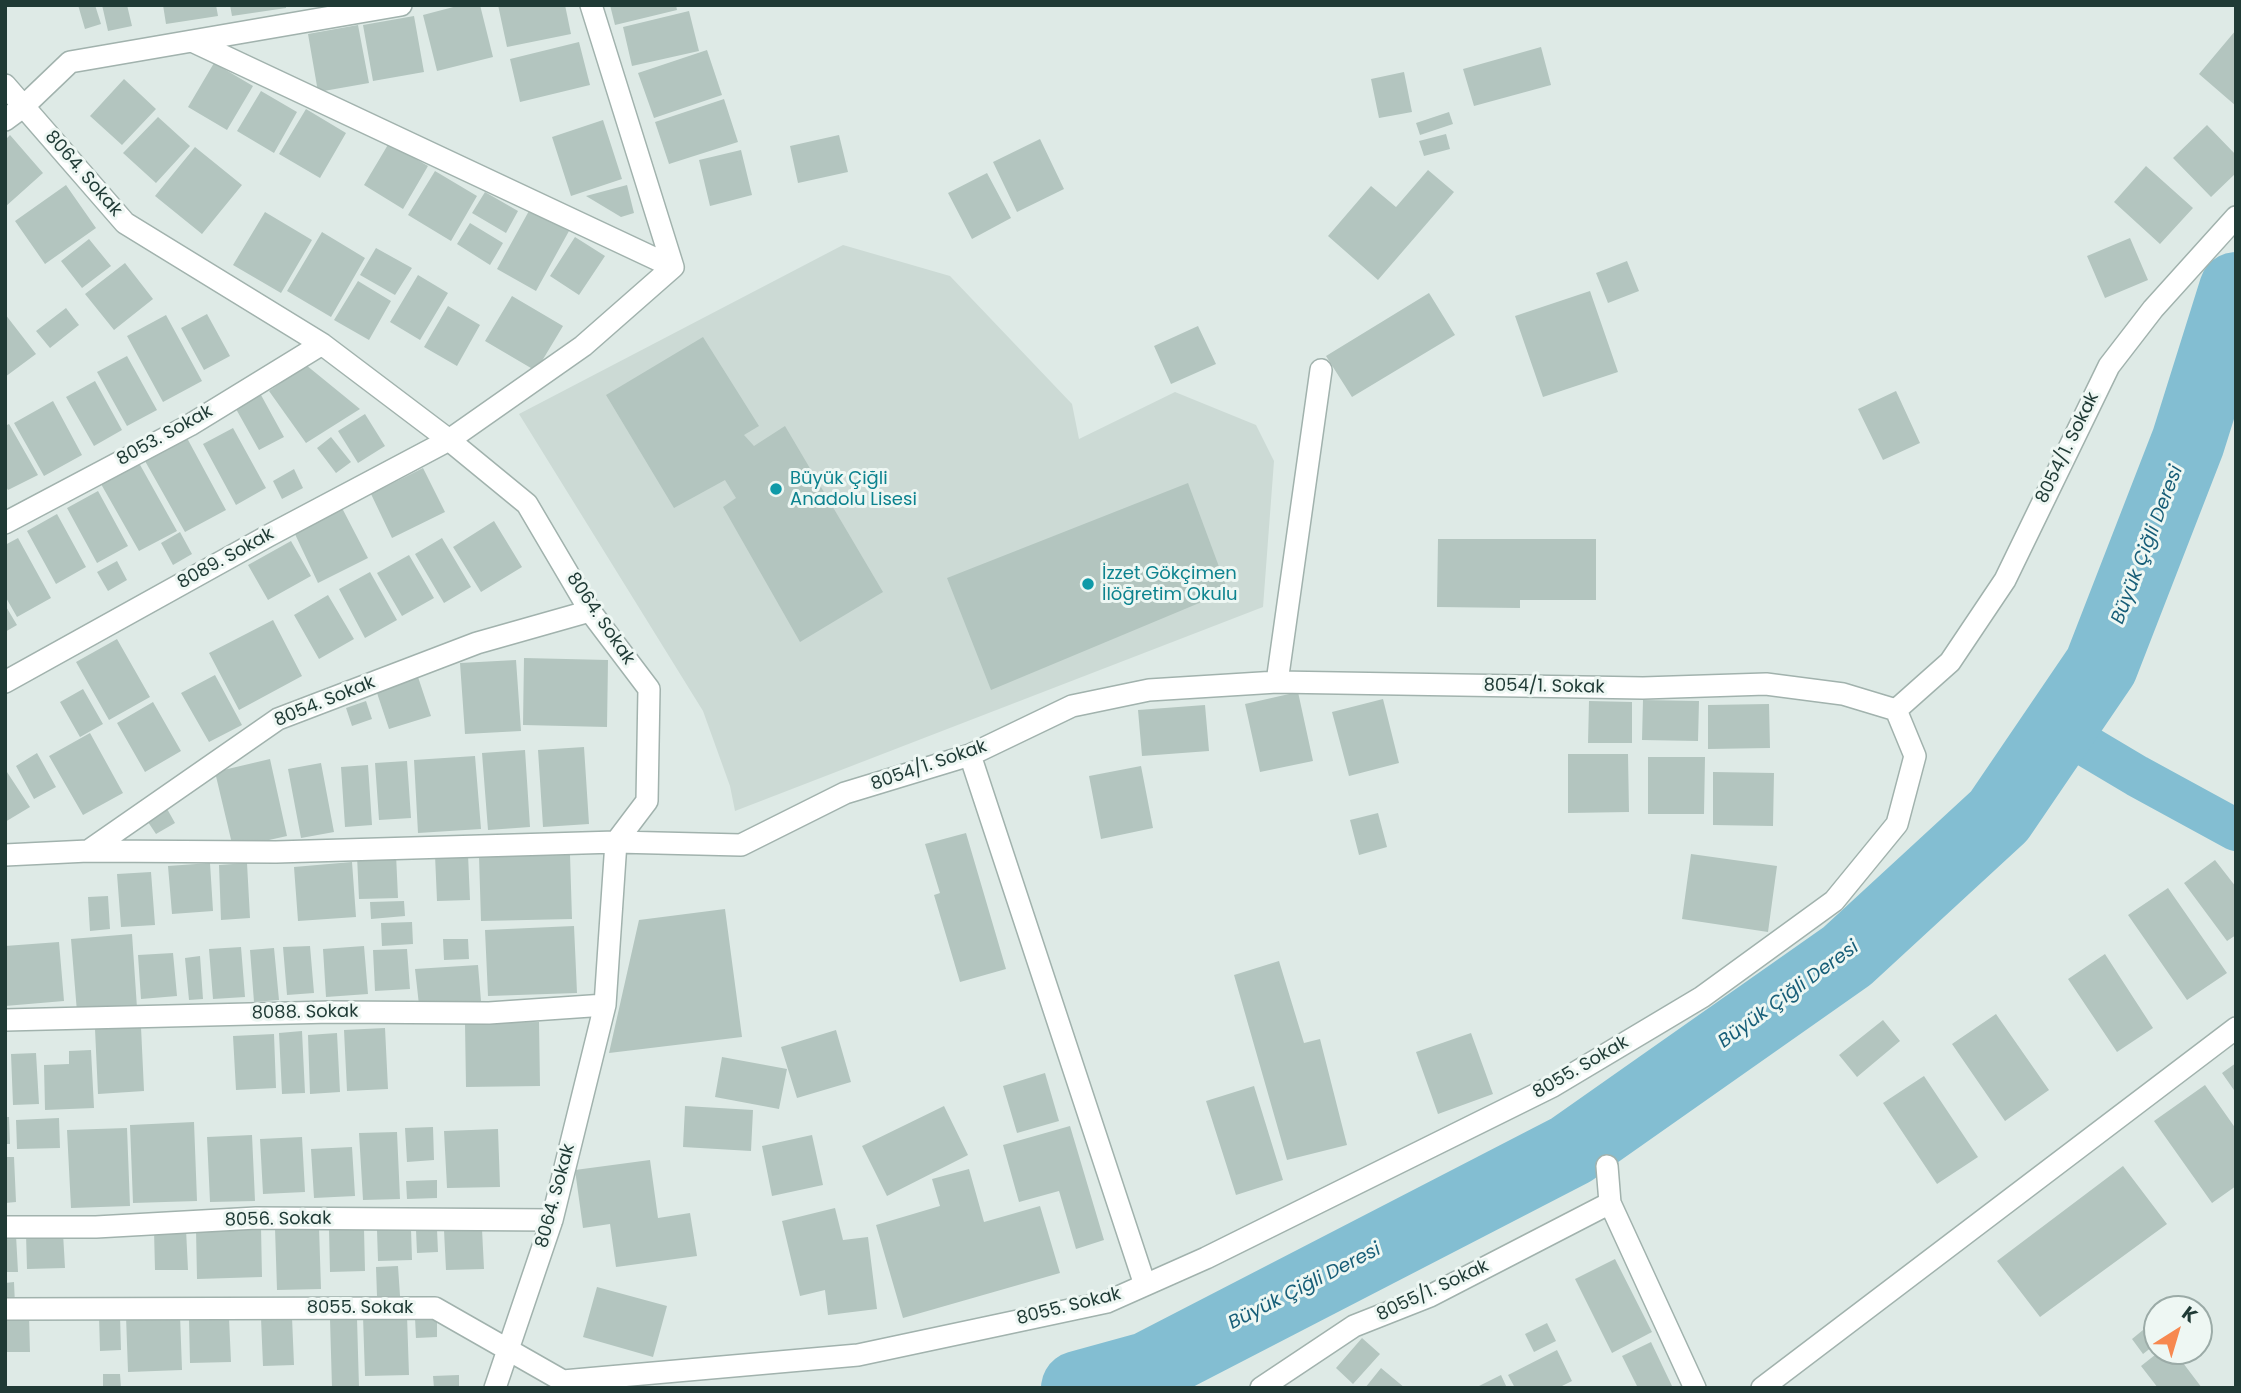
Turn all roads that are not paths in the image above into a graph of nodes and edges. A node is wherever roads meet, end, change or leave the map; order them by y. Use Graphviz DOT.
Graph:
graph roads {
  1 [pos="401,5"];
  2 [pos="591,5"];
  3 [pos="194,42"];
  4 [pos="5,85"];
  5 [pos="24,106"];
  6 [pos="5,120"];
  7 [pos="2236,217"];
  8 [pos="673,267"];
  9 [pos="321,344"];
  10 [pos="1321,370"];
  11 [pos="449,440"];
  12 [pos="5,523"];
  13 [pos="590,611"];
  14 [pos="5,682"];
  15 [pos="1276,682"];
  16 [pos="1896,710"];
  17 [pos="970,755"];
  18 [pos="616,842"];
  19 [pos="88,850"];
  20 [pos="5,855"];
  21 [pos="604,1005"];
  22 [pos="5,1020"];
  23 [pos="2236,1028"];
  24 [pos="1607,1166"];
  25 [pos="1610,1203"];
  26 [pos="552,1220"];
  27 [pos="5,1227"];
  28 [pos="1145,1285"];
  29 [pos="5,1308"];
  30 [pos="508,1349"];
  31 [pos="495,1388"];
  32 [pos="1261,1388"];
  33 [pos="1695,1388"];
  34 [pos="1762,1388"];
  1 -- 3 [label="street"];
  2 -- 8 [label="street"];
  3 -- 5 [label="street"];
  3 -- 8 [label="street"];
  4 -- 5 [label="street, 8064. Sokak"];
  5 -- 6 [label="street"];
  5 -- 9 [label="street, 8064. Sokak"];
  7 -- 16 [label="street, 8054/1. Sokak"];
  8 -- 11 [label="street, 8089. Sokak"];
  9 -- 11 [label="street, 8064. Sokak"];
  9 -- 12 [label="street, 8053. Sokak"];
  10 -- 15 [label="street"];
  11 -- 13 [label="street, 8064. Sokak"];
  11 -- 14 [label="street, 8089. Sokak"];
  13 -- 18 [label="street, 8064. Sokak"];
  13 -- 19 [label="street, 8054. Sokak"];
  15 -- 16 [label="street, 8054/1. Sokak"];
  15 -- 17 [label="street, 8054/1. Sokak"];
  16 -- 28 [label="street, 8055. Sokak"];
  17 -- 18 [label="street, 8054/1. Sokak"];
  17 -- 28 [label="street"];
  18 -- 19 [label="street, 8054/1. Sokak"];
  18 -- 21 [label="street, 8064. Sokak"];
  19 -- 20 [label="street"];
  21 -- 22 [label="street, 8088. Sokak"];
  21 -- 26 [label="street, 8064. Sokak"];
  23 -- 34 [label="street"];
  24 -- 25 [label="street"];
  25 -- 32 [label="street, 8055/1. Sokak"];
  25 -- 33 [label="street"];
  26 -- 27 [label="street, 8056. Sokak"];
  26 -- 30 [label="street, 8064. Sokak"];
  28 -- 30 [label="street, 8055. Sokak"];
  29 -- 30 [label="street, 8055. Sokak"];
  30 -- 31 [label="street, 8064. Sokak"];
}
